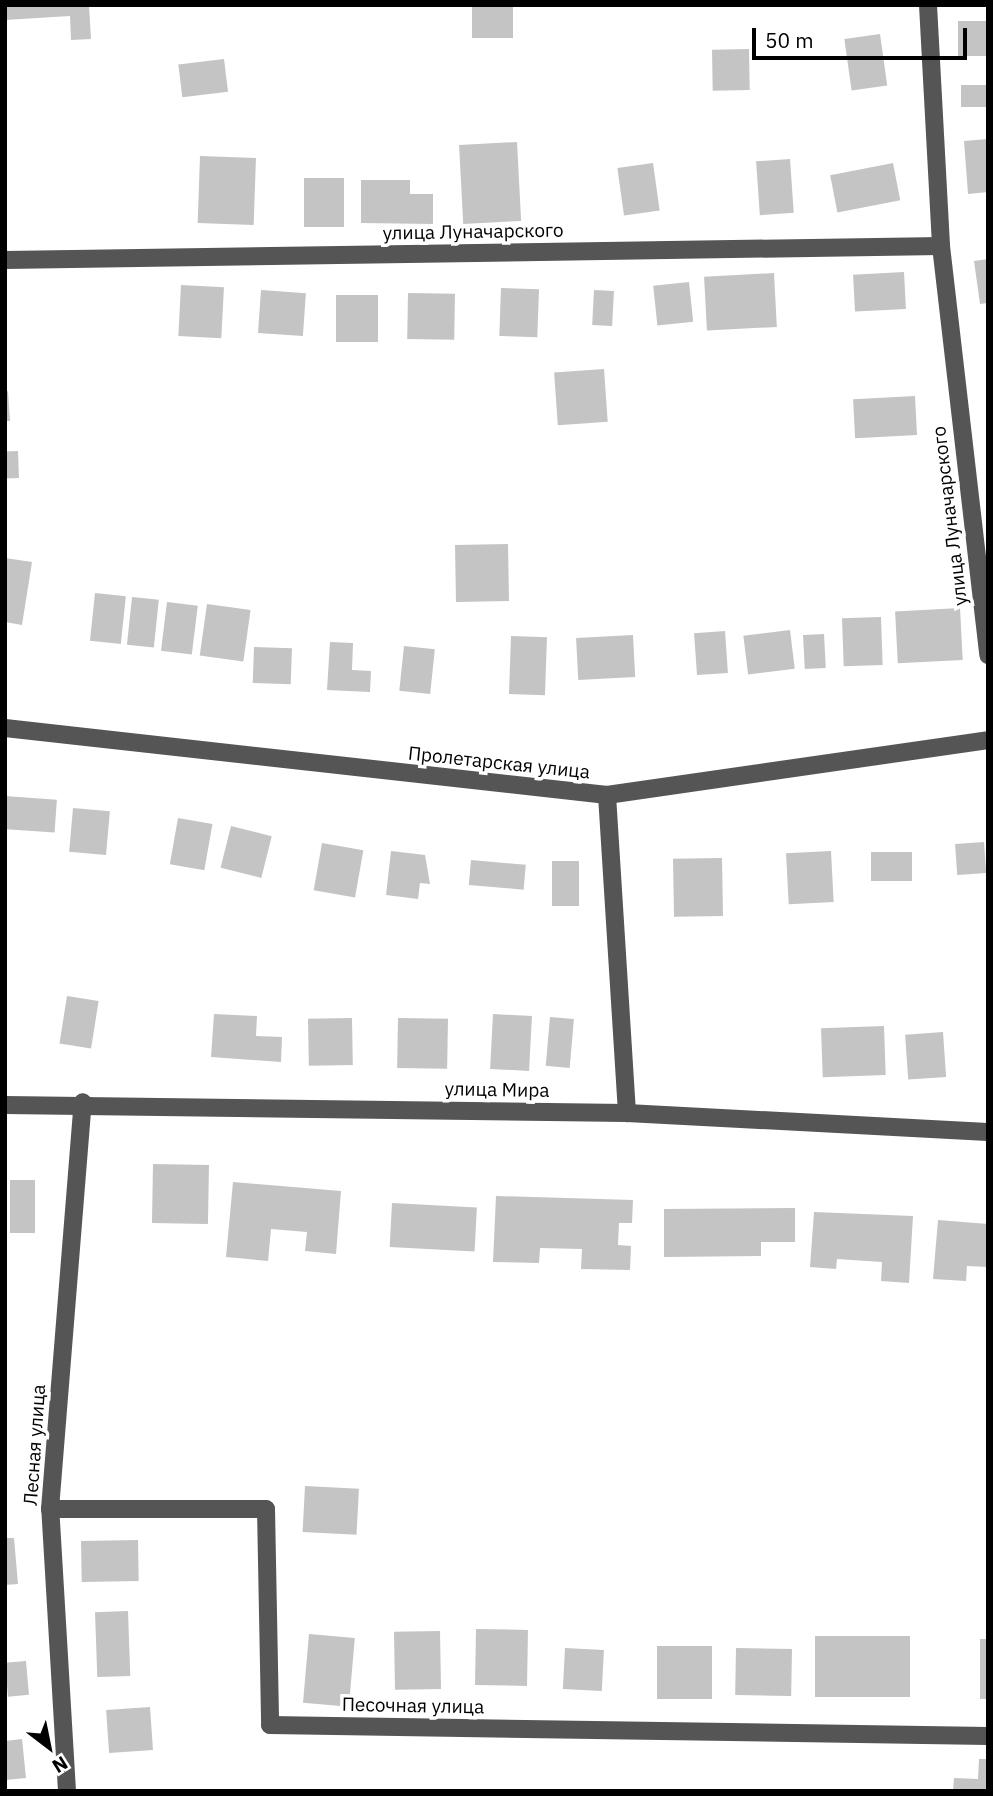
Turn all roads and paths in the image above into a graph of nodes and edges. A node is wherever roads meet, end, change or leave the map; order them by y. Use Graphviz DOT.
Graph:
graph roads {
  1 [pos="928,5"];
  2 [pos="940,246"];
  3 [pos="5,260"];
  4 [pos="988,655"];
  5 [pos="5,728"];
  6 [pos="988,740"];
  7 [pos="607,795"];
  8 [pos="83,1102"];
  9 [pos="5,1105"];
  10 [pos="627,1113"];
  11 [pos="988,1132"];
  12 [pos="50,1508"];
  13 [pos="988,1736"];
  14 [pos="66,1791"];
  1 -- 2 [label="street, улица Луначарского"];
  2 -- 3 [label="street, улица Луначарского"];
  2 -- 4 [label="street, улица Луначарского"];
  5 -- 7 [label="street, Пролетарская улица"];
  6 -- 7 [label="street, Пролетарская улица"];
  7 -- 10 [label="street"];
  8 -- 9 [label="street, улица Мира"];
  8 -- 10 [label="street, улица Мира"];
  8 -- 12 [label="street, Лесная улица"];
  10 -- 11 [label="street, улица Мира"];
  12 -- 13 [label="street, Песочная улица"];
  12 -- 14 [label="street, Лесная улица"];
}
